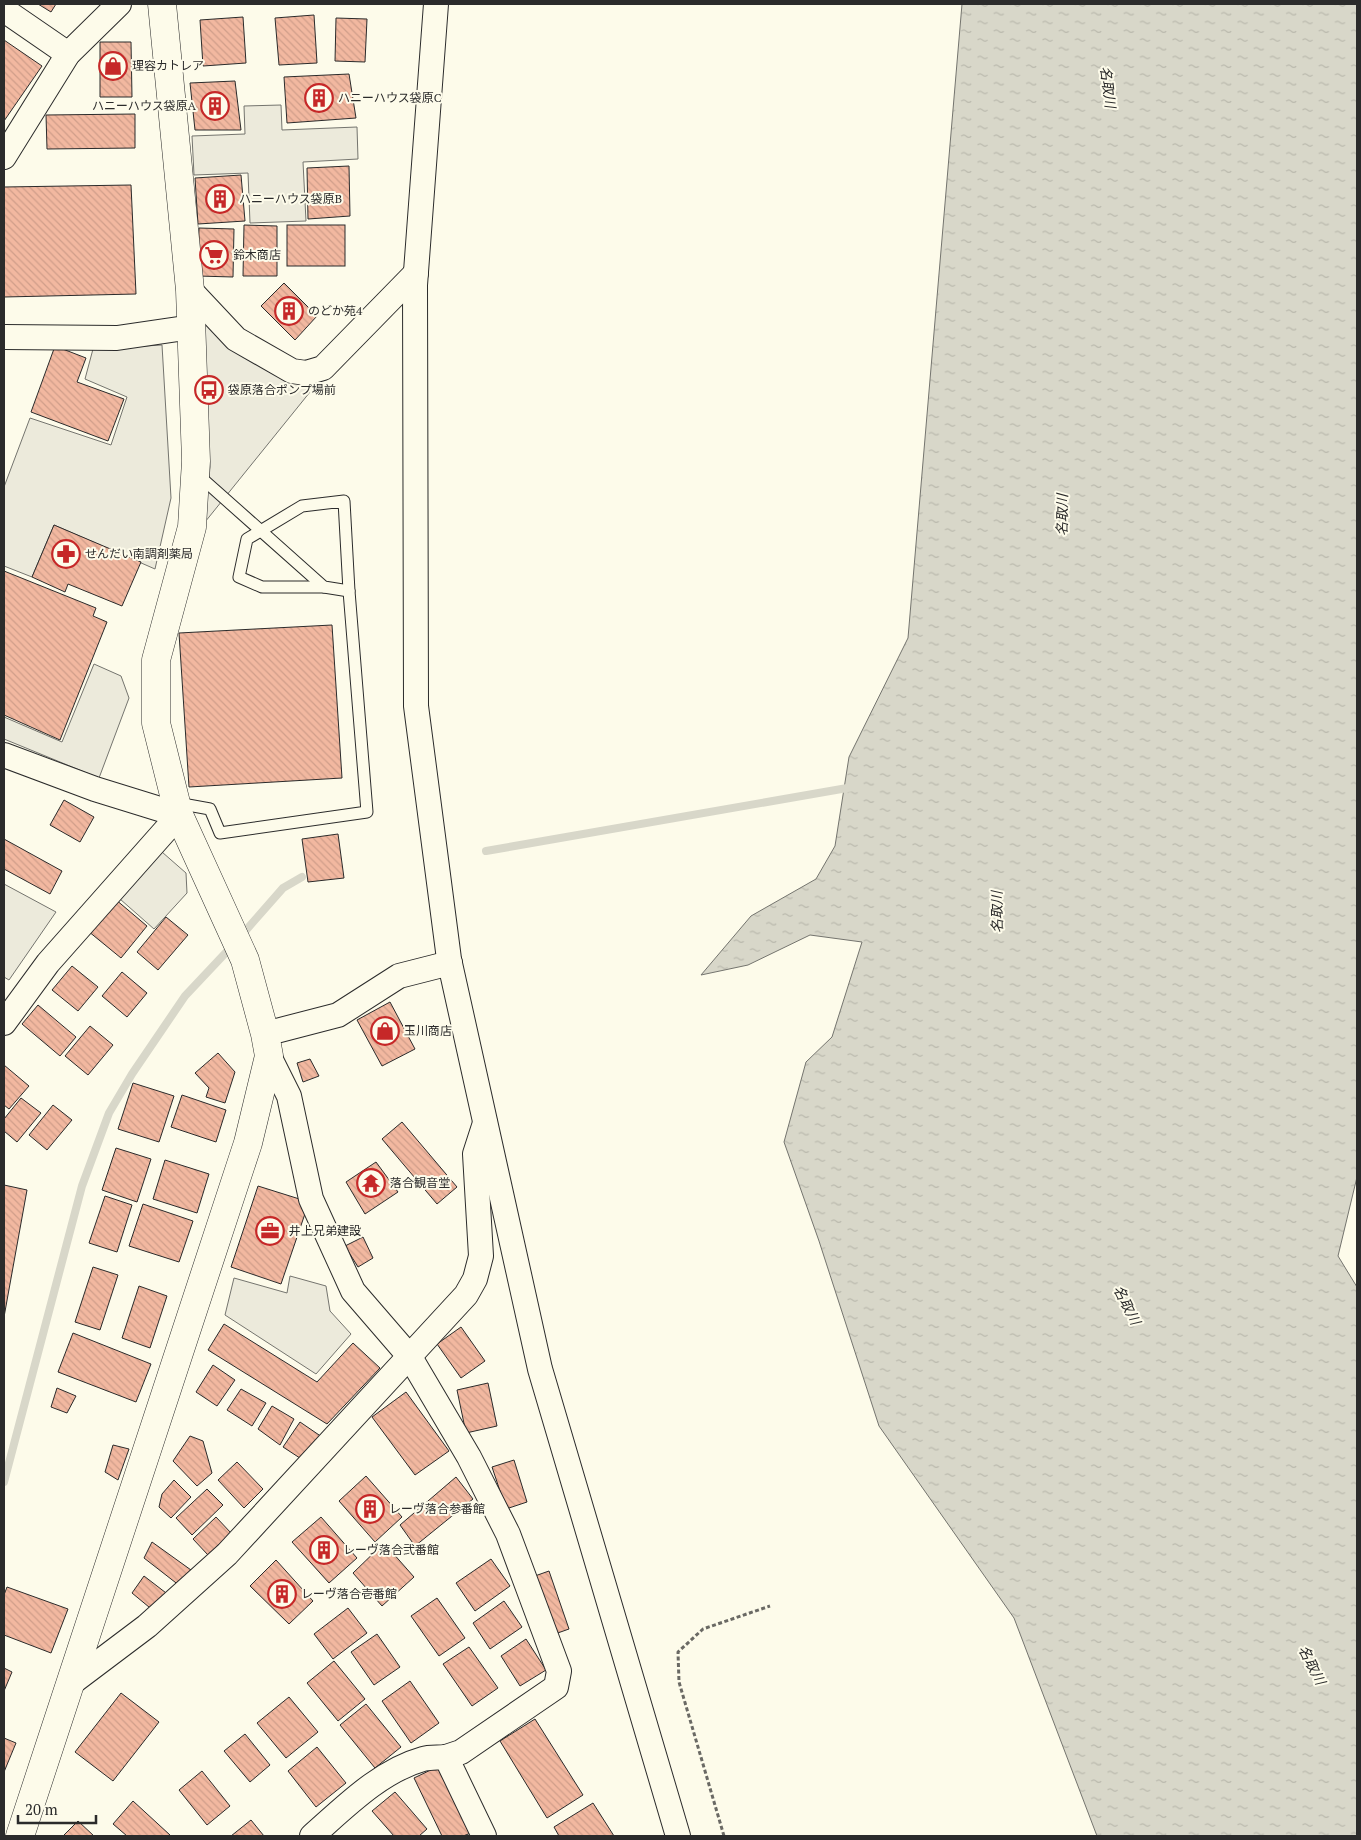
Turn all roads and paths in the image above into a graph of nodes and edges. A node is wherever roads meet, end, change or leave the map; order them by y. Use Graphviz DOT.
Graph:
graph roads {
  1 [pos="119,4"];
  2 [pos="162,4"];
  3 [pos="436,4"];
  4 [pos="4,10"];
  5 [pos="68,54"];
  6 [pos="4,157"];
  7 [pos="416,273"];
  8 [pos="190,290"];
  9 [pos="192,327"];
  10 [pos="4,338"];
  11 [pos="195,473"];
  12 [pos="260,531"];
  13 [pos="324,587"];
  14 [pos="349,591"];
  15 [pos="4,755"];
  16 [pos="177,809"];
  17 [pos="450,963"];
  18 [pos="4,1023"];
  19 [pos="267,1045"];
  20 [pos="485,1122"];
  21 [pos="410,1357"];
  22 [pos="770,1606"];
  23 [pos="70,1684"];
  24 [pos="446,1757"];
  25 [pos="20,1836"];
  26 [pos="312,1836"];
  27 [pos="484,1836"];
  28 [pos="678,1836"];
  29 [pos="724,1836"];
  1 -- 5 [label="street"];
  2 -- 8 [label="street"];
  3 -- 7 [label="street"];
  4 -- 5 [label="street"];
  5 -- 6 [label="street"];
  7 -- 8 [label="street"];
  7 -- 17 [label="street"];
  8 -- 9 [label="street"];
  9 -- 10 [label="street"];
  9 -- 11 [label="street"];
  11 -- 12 [label="lane"];
  11 -- 16 [label="street"];
  12 -- 13 [label="lane"];
  12 -- 13 [label="lane"];
  12 -- 14 [label="lane"];
  13 -- 14 [label="lane"];
  14 -- 16 [label="lane"];
  15 -- 16 [label="street"];
  16 -- 18 [label="street"];
  16 -- 19 [label="street"];
  17 -- 19 [label="street"];
  17 -- 20 [label="street"];
  19 -- 21 [label="street"];
  19 -- 23 [label="street"];
  20 -- 21 [label="street"];
  20 -- 28 [label="street"];
  21 -- 23 [label="street"];
  21 -- 24 [label="street"];
  22 -- 29 [label="path"];
  23 -- 25 [label="street"];
  24 -- 26 [label="street"];
  24 -- 27 [label="street"];
}
